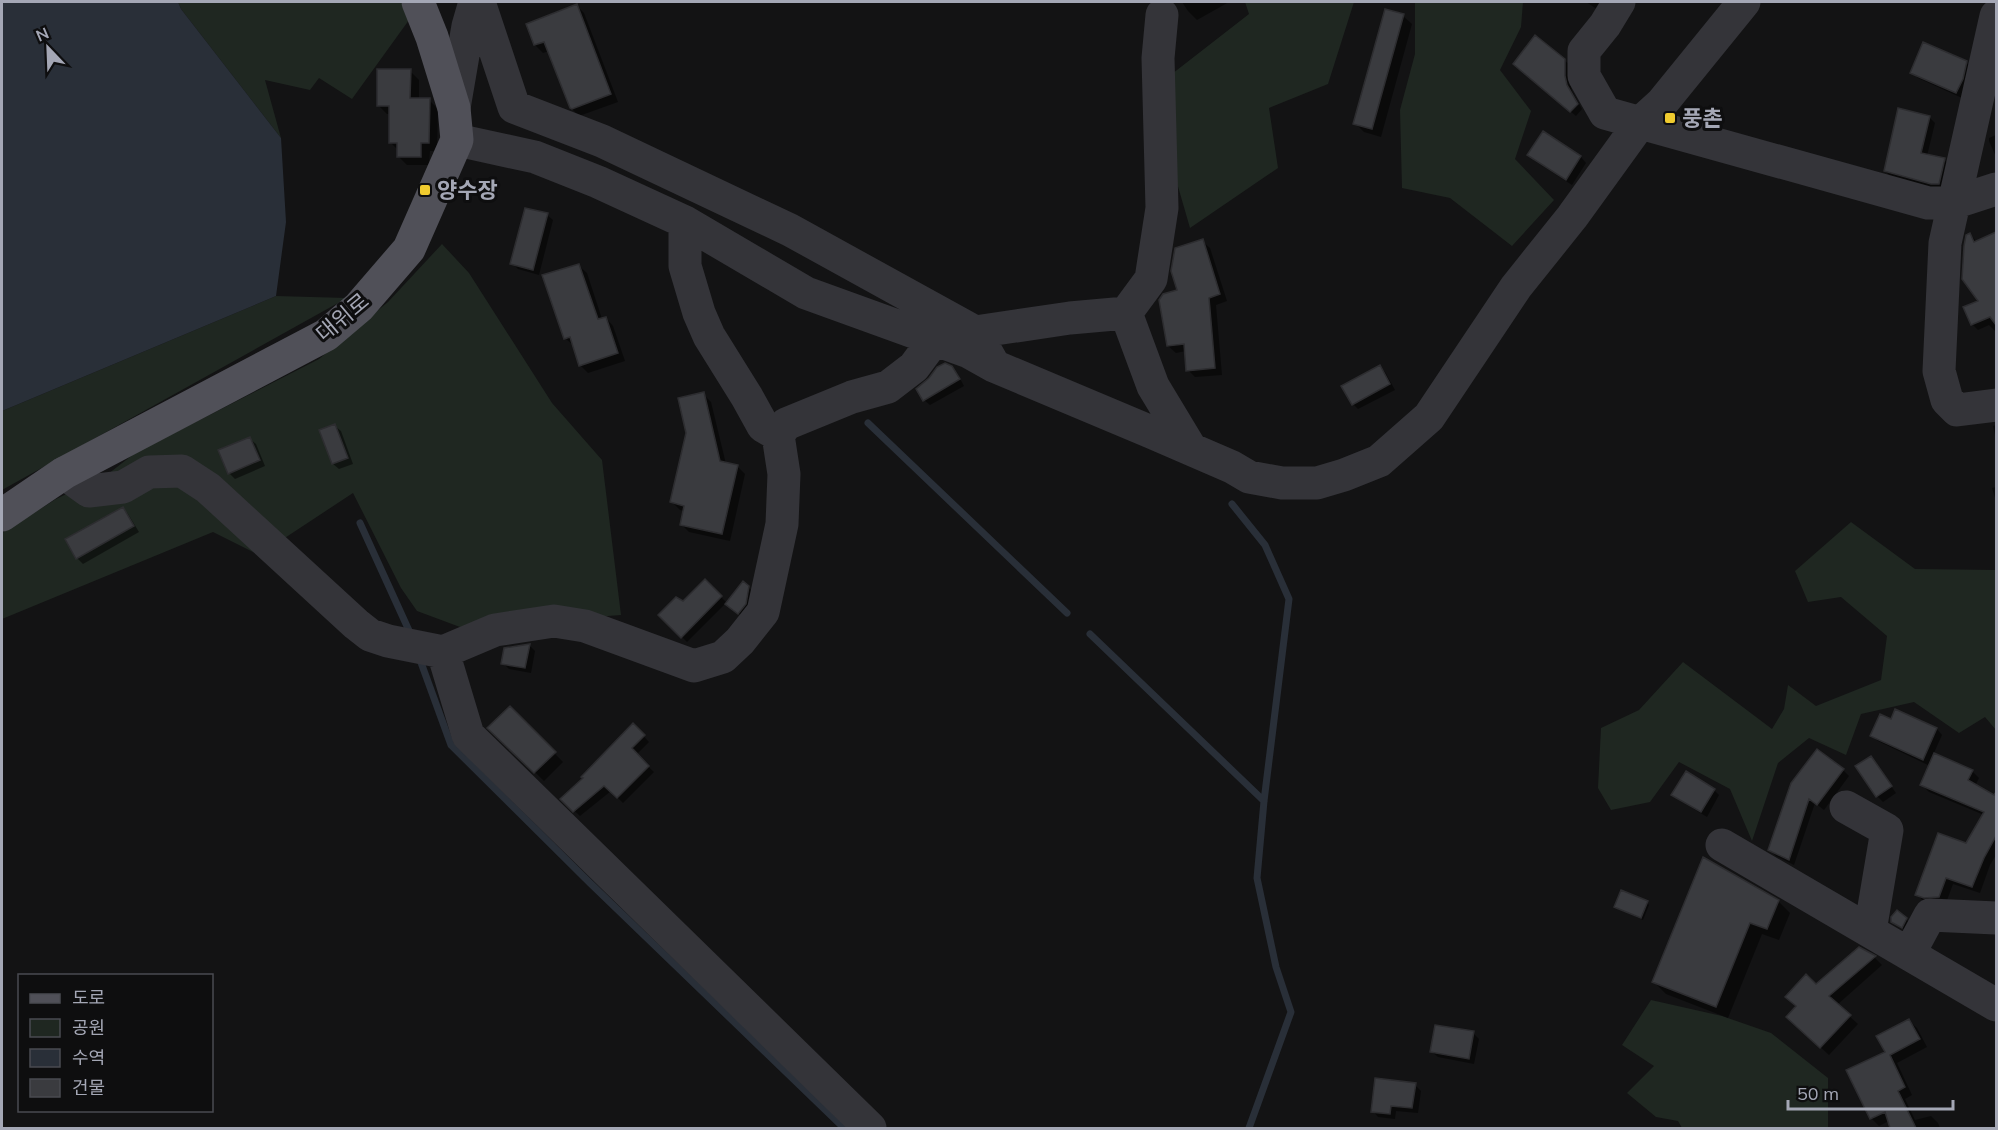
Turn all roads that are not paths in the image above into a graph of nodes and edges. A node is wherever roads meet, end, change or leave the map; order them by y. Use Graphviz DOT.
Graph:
graph roads {
  1 [pos="418,2"];
  2 [pos="474,2"];
  3 [pos="479,2"];
  4 [pos="1619,2"];
  5 [pos="1744,2"];
  6 [pos="1162,15"];
  7 [pos="1996,16"];
  8 [pos="454,108"];
  9 [pos="1640,123"];
  10 [pos="458,140"];
  11 [pos="1996,189"];
  12 [pos="1953,203"];
  13 [pos="685,222"];
  14 [pos="1126,313"];
  15 [pos="975,332"];
  16 [pos="934,340"];
  17 [pos="994,366"];
  18 [pos="1996,405"];
  19 [pos="778,435"];
  20 [pos="1191,449"];
  21 [pos="64,473"];
  22 [pos="2,515"];
  23 [pos="425,647"];
  24 [pos="1846,807"];
  25 [pos="1722,845"];
  26 [pos="1996,918"];
  27 [pos="1870,931"];
  28 [pos="1909,954"];
  29 [pos="1996,1005"];
  30 [pos="870,1128"];
  1 -- 8 [label="main road"];
  2 -- 8 [label="street"];
  3 -- 15 [label="street"];
  4 -- 9 [label="street"];
  5 -- 9 [label="street"];
  6 -- 14 [label="street"];
  7 -- 12 [label="street"];
  8 -- 10 [label="main road"];
  9 -- 12 [label="street"];
  9 -- 20 [label="street"];
  10 -- 13 [label="street"];
  10 -- 21 [label="main road, 대위로"];
  11 -- 12 [label="street"];
  12 -- 18 [label="street"];
  13 -- 16 [label="street"];
  13 -- 19 [label="street"];
  14 -- 15 [label="street"];
  14 -- 20 [label="street"];
  15 -- 17 [label="street"];
  16 -- 17 [label="street"];
  16 -- 19 [label="street"];
  17 -- 20 [label="street"];
  19 -- 23 [label="street"];
  21 -- 22 [label="main road, 대위로"];
  21 -- 23 [label="street"];
  23 -- 30 [label="street"];
  24 -- 27 [label="street"];
  25 -- 27 [label="street"];
  26 -- 28 [label="street"];
  27 -- 28 [label="street"];
  28 -- 29 [label="street"];
}
